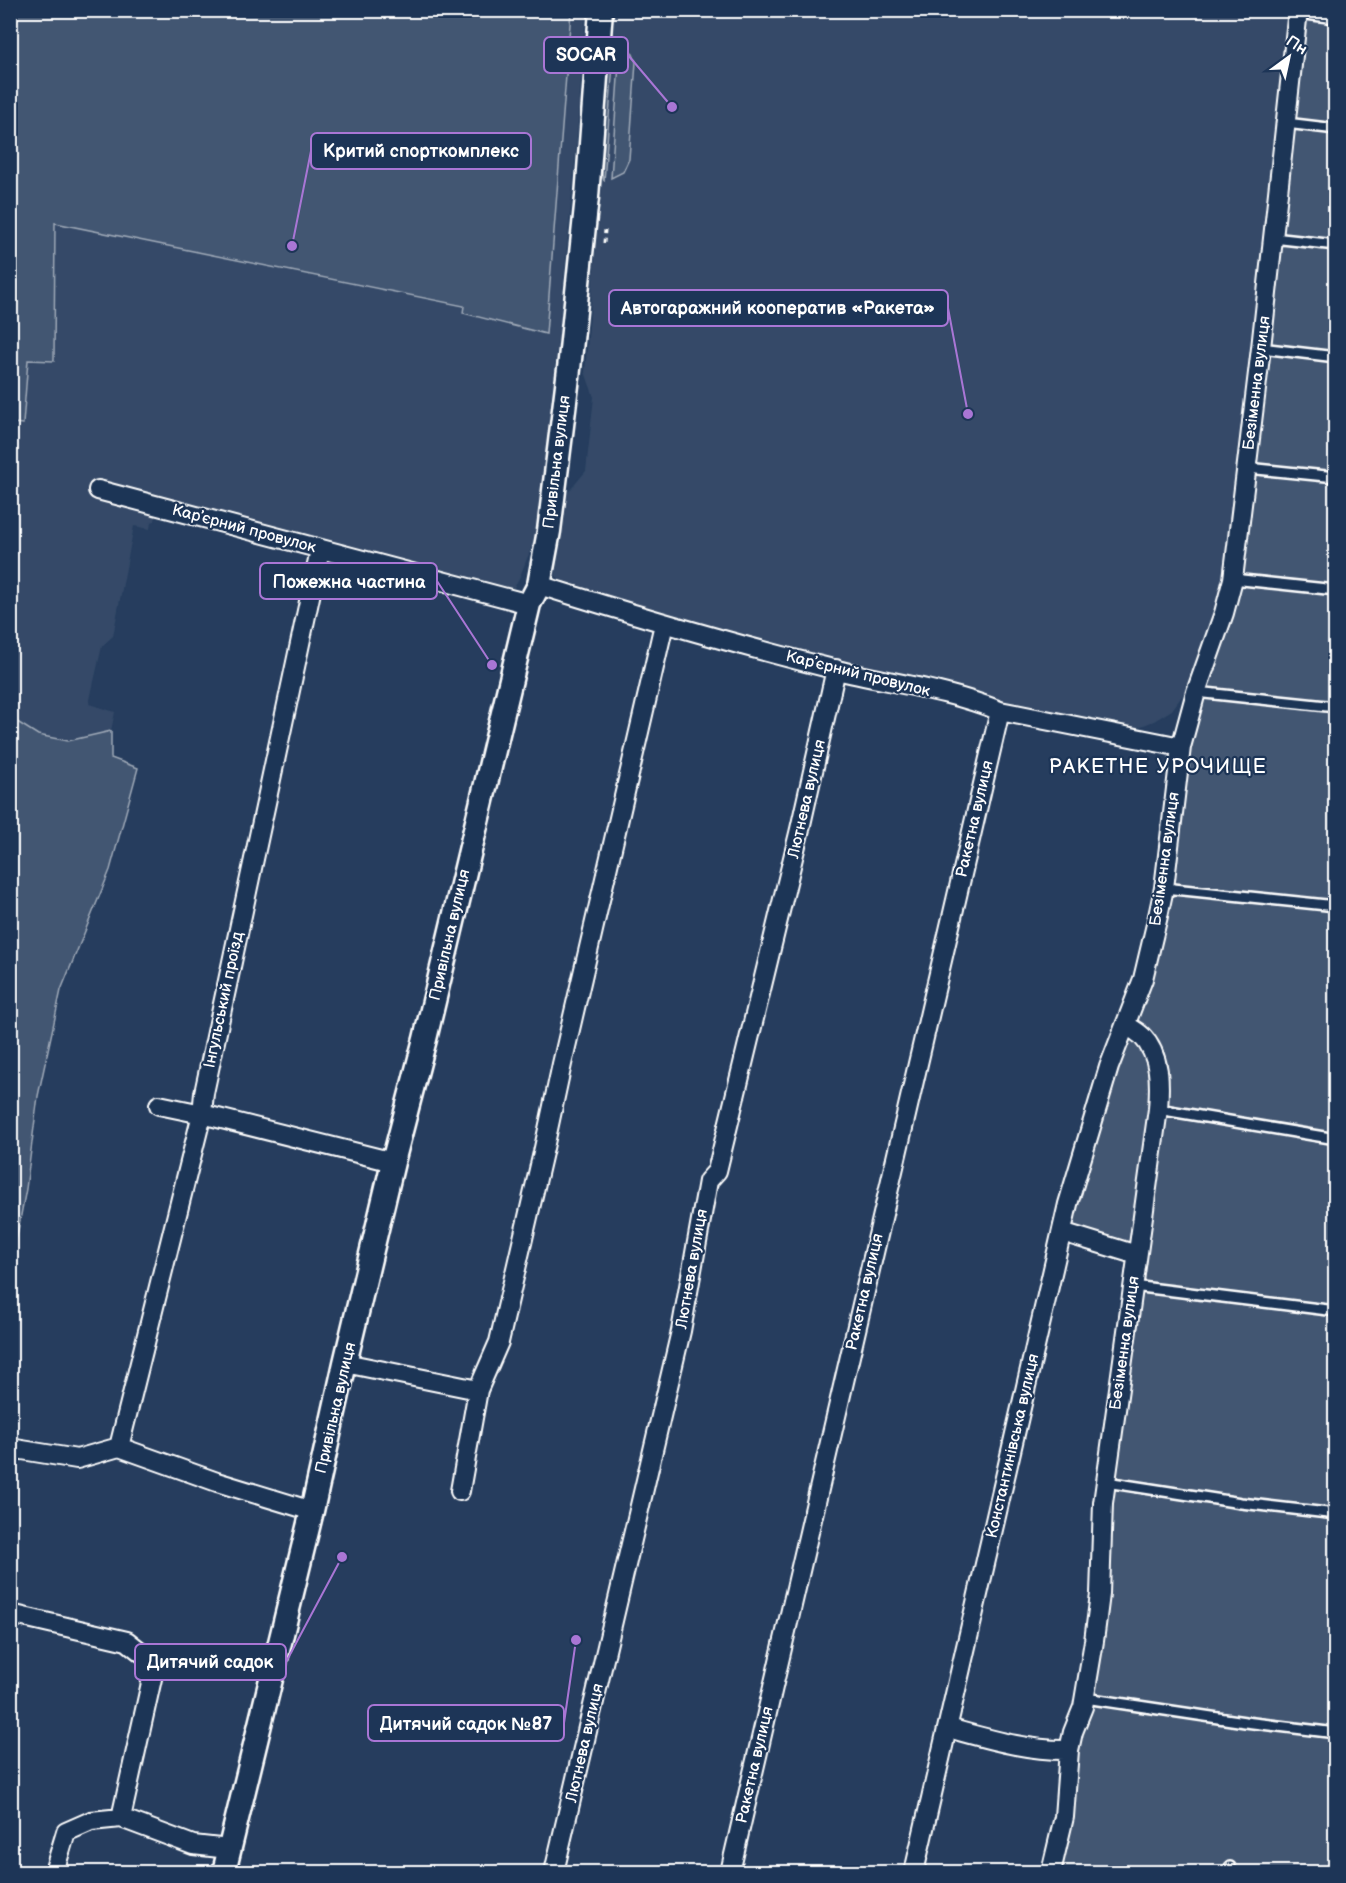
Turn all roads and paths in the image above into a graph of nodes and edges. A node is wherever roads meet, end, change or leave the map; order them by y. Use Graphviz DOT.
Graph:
graph roads {
  1 [pos="601,10"];
  2 [pos="1298,12"];
  3 [pos="1335,18"];
  4 [pos="1286,123"];
  5 [pos="1335,129"];
  6 [pos="1273,238"];
  7 [pos="1335,245"];
  8 [pos="1261,348"];
  9 [pos="1335,357"];
  10 [pos="1246,468"];
  11 [pos="1335,477"];
  12 [pos="98,490"];
  13 [pos="320,550"];
  14 [pos="1233,579"];
  15 [pos="1335,590"];
  16 [pos="534,595"];
  17 [pos="664,624"];
  18 [pos="836,669"];
  19 [pos="1196,692"];
  20 [pos="1335,708"];
  21 [pos="1000,711"];
  22 [pos="1181,747"];
  23 [pos="1164,888"];
  24 [pos="1335,906"];
  25 [pos="1126,1025"];
  26 [pos="159,1105"];
  27 [pos="1158,1109"];
  28 [pos="202,1114"];
  29 [pos="1335,1139"];
  30 [pos="393,1162"];
  31 [pos="1062,1232"];
  32 [pos="1137,1256"];
  33 [pos="1133,1286"];
  34 [pos="1335,1311"];
  35 [pos="345,1363"];
  36 [pos="478,1390"];
  37 [pos="119,1447"];
  38 [pos="10,1448"];
  39 [pos="1106,1482"];
  40 [pos="460,1491"];
  41 [pos="312,1511"];
  42 [pos="1335,1514"];
  43 [pos="15,1615"];
  44 [pos="1085,1698"];
  45 [pos="948,1728"];
  46 [pos="1335,1732"];
  47 [pos="1069,1749"];
  48 [pos="121,1818"];
  49 [pos="229,1849"];
  50 [pos="54,1872"];
  51 [pos="224,1872"];
  52 [pos="554,1872"];
  53 [pos="730,1872"];
  54 [pos="914,1872"];
  55 [pos="1051,1872"];
  1 -- 16 [label="street, Привільна вулиця"];
  2 -- 3 [label="lane"];
  2 -- 4 [label="street, Безіменна вулиця"];
  4 -- 5 [label="lane"];
  4 -- 6 [label="street, Безіменна вулиця"];
  6 -- 7 [label="lane"];
  6 -- 8 [label="street, Безіменна вулиця"];
  8 -- 9 [label="lane"];
  8 -- 10 [label="street, Безіменна вулиця"];
  10 -- 11 [label="lane"];
  10 -- 14 [label="street, Безіменна вулиця"];
  12 -- 13 [label="street, Карʼєрний провулок"];
  13 -- 16 [label="street, Карʼєрний провулок"];
  13 -- 28 [label="street, Інгульський проїзд"];
  14 -- 15 [label="lane"];
  14 -- 19 [label="street, Безіменна вулиця"];
  16 -- 17 [label="street, Карʼєрний провулок"];
  16 -- 30 [label="street, Привільна вулиця"];
  17 -- 18 [label="street, Карʼєрний провулок"];
  17 -- 36 [label="street"];
  18 -- 21 [label="street, Карʼєрний провулок"];
  18 -- 52 [label="street, Лютнева вулиця"];
  19 -- 20 [label="lane"];
  19 -- 22 [label="street, Безіменна вулиця"];
  21 -- 22 [label="street, Карʼєрний провулок"];
  21 -- 53 [label="street, Ракетна вулиця"];
  22 -- 23 [label="street, Безіменна вулиця"];
  23 -- 24 [label="lane"];
  23 -- 25 [label="street, Безіменна вулиця"];
  25 -- 27 [label="street, Безіменна вулиця"];
  25 -- 31 [label="street, Константинівська вулиця"];
  26 -- 28 [label="street"];
  27 -- 29 [label="lane"];
  27 -- 32 [label="street, Безіменна вулиця"];
  28 -- 30 [label="street"];
  28 -- 37 [label="street, Інгульський проїзд"];
  30 -- 35 [label="street, Привільна вулиця"];
  31 -- 32 [label="street"];
  31 -- 45 [label="street, Константинівська вулиця"];
  32 -- 33 [label="street, Безіменна вулиця"];
  33 -- 34 [label="lane"];
  33 -- 39 [label="street, Безіменна вулиця"];
  35 -- 36 [label="street"];
  35 -- 41 [label="street, Привільна вулиця"];
  36 -- 40 [label="street"];
  37 -- 38 [label="street"];
  37 -- 41 [label="street"];
  39 -- 42 [label="lane"];
  39 -- 44 [label="street, Безіменна вулиця"];
  41 -- 49 [label="street, Привільна вулиця"];
  43 -- 48 [label="street"];
  44 -- 46 [label="lane"];
  44 -- 47 [label="street, Безіменна вулиця"];
  45 -- 47 [label="street"];
  45 -- 54 [label="street, Константинівська вулиця"];
  47 -- 55 [label="street, Безіменна вулиця"];
  48 -- 49 [label="street"];
  48 -- 50 [label="street"];
  49 -- 51 [label="street, Привільна вулиця"];
}
